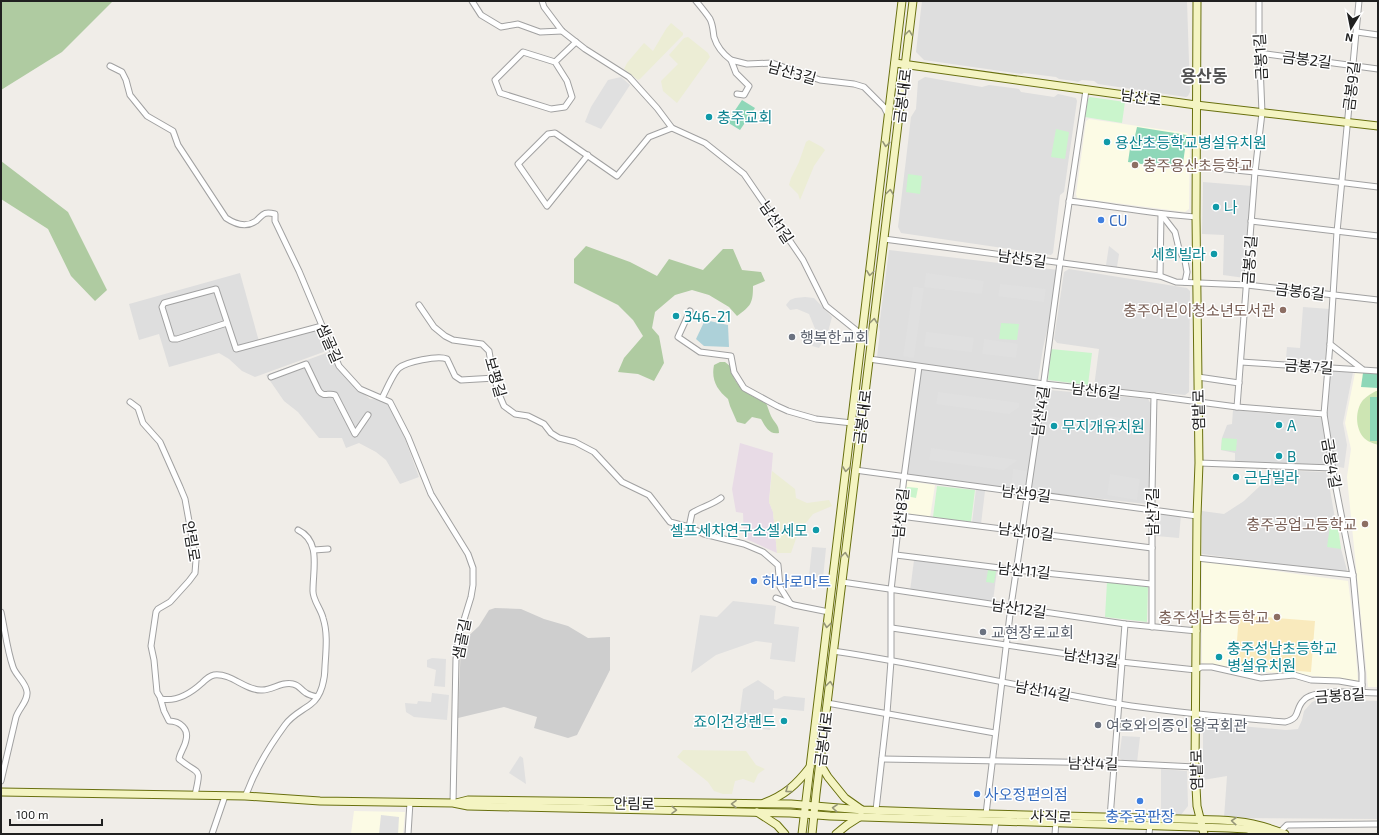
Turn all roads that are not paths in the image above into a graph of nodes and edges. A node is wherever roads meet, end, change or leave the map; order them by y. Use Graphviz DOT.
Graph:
graph roads {
  1 [pos="472,1"];
  2 [pos="542,1"];
  3 [pos="696,1"];
  4 [pos="902,1"];
  5 [pos="913,1"];
  6 [pos="1197,1"];
  7 [pos="1259,1"];
  8 [pos="1359,1"];
  9 [pos="562,31"];
  10 [pos="1357,32"];
  11 [pos="1378,35"];
  12 [pos="576,42"];
  13 [pos="1259,53"];
  14 [pos="731,60"];
  15 [pos="555,62"];
  16 [pos="895,63"];
  17 [pos="906,64"];
  18 [pos="1354,65"];
  19 [pos="110,66"];
  20 [pos="1378,69"];
  21 [pos="1086,90"];
  22 [pos="737,94"];
  23 [pos="1196,105"];
  24 [pos="1262,113"];
  25 [pos="889,116"];
  26 [pos="1347,123"];
  27 [pos="1378,126"];
  28 [pos="672,128"];
  29 [pos="588,155"];
  30 [pos="1196,166"];
  31 [pos="1255,172"];
  32 [pos="1342,182"];
  33 [pos="1378,187"];
  34 [pos="1069,201"];
  35 [pos="1161,214"];
  36 [pos="1196,217"];
  37 [pos="1251,221"];
  38 [pos="1337,232"];
  39 [pos="1378,236"];
  40 [pos="884,239"];
  41 [pos="1060,263"];
  42 [pos="1160,276"];
  43 [pos="1185,282"];
  44 [pos="1197,283"];
  45 [pos="1247,285"];
  46 [pos="1333,295"];
  47 [pos="1378,300"];
  48 [pos="419,306"];
  49 [pos="690,311"];
  50 [pos="227,323"];
  51 [pos="322,326"];
  52 [pos="862,335"];
  53 [pos="1330,344"];
  54 [pos="869,359"];
  55 [pos="1241,362"];
  56 [pos="919,367"];
  57 [pos="1328,368"];
  58 [pos="1362,369"];
  59 [pos="1378,370"];
  60 [pos="1198,377"];
  61 [pos="271,378"];
  62 [pos="495,378"];
  63 [pos="1239,383"];
  64 [pos="1044,384"];
  65 [pos="1154,396"];
  66 [pos="382,398"];
  67 [pos="130,402"];
  68 [pos="1198,402"];
  69 [pos="1237,407"];
  70 [pos="1324,414"];
  71 [pos="368,415"];
  72 [pos="852,423"];
  73 [pos="1199,463"];
  74 [pos="1332,468"];
  75 [pos="855,470"];
  76 [pos="904,477"];
  77 [pos="1028,493"];
  78 [pos="721,498"];
  79 [pos="1153,509"];
  80 [pos="900,516"];
  81 [pos="1197,516"];
  82 [pos="690,527"];
  83 [pos="298,530"];
  84 [pos="1021,531"];
  85 [pos="1152,548"];
  86 [pos="314,550"];
  87 [pos="328,550"];
  88 [pos="896,555"];
  89 [pos="1197,558"];
  90 [pos="1016,570"];
  91 [pos="1353,576"];
  92 [pos="842,582"];
  93 [pos="1151,584"];
  94 [pos="892,590"];
  95 [pos="776,598"];
  96 [pos="790,603"];
  97 [pos="1010,606"];
  98 [pos="1,612"];
  99 [pos="829,612"];
  100 [pos="1125,624"];
  101 [pos="1152,627"];
  102 [pos="892,628"];
  103 [pos="1197,632"];
  104 [pos="1006,645"];
  105 [pos="833,651"];
  106 [pos="891,660"];
  107 [pos="1121,662"];
  108 [pos="1196,670"];
  109 [pos="1001,682"];
  110 [pos="1362,685"];
  111 [pos="1362,693"];
  112 [pos="1378,693"];
  113 [pos="317,697"];
  114 [pos="161,699"];
  115 [pos="827,703"];
  116 [pos="1119,704"];
  117 [pos="887,713"];
  118 [pos="1195,714"];
  119 [pos="995,733"];
  120 [pos="882,759"];
  121 [pos="992,761"];
  122 [pos="1115,763"];
  123 [pos="820,764"];
  124 [pos="810,767"];
  125 [pos="1195,767"];
  126 [pos="1,781"];
  127 [pos="1,792"];
  128 [pos="195,795"];
  129 [pos="225,796"];
  130 [pos="245,796"];
  131 [pos="410,802"];
  132 [pos="453,803"];
  133 [pos="761,805"];
  134 [pos="805,805"];
  135 [pos="815,806"];
  136 [pos="876,810"];
  137 [pos="756,812"];
  138 [pos="804,813"];
  139 [pos="862,813"];
  140 [pos="814,814"];
  141 [pos="985,818"];
  142 [pos="1110,818"];
  143 [pos="996,821"];
  144 [pos="1056,822"];
  145 [pos="1378,824"];
  146 [pos="1150,825"];
  147 [pos="1202,827"];
  148 [pos="1283,833"];
  149 [pos="212,834"];
  150 [pos="408,834"];
  151 [pos="785,834"];
  152 [pos="802,834"];
  153 [pos="812,834"];
  154 [pos="836,834"];
  155 [pos="994,834"];
  156 [pos="1055,834"];
  157 [pos="1149,834"];
  158 [pos="1269,834"];
  1 -- 9 [label="street"];
  2 -- 9 [label="street, 남산1길"];
  3 -- 14 [label="street"];
  4 -- 16 [label="street, 금봉대로"];
  17 -- 5 [label="street, 금봉대로, one-way"];
  6 -- 23 [label="street, 염밭로"];
  7 -- 13 [label="street, 금봉1길"];
  8 -- 10 [label="street, 금봉9길"];
  9 -- 12 [label="street, 남산1길"];
  10 -- 11 [label="street"];
  10 -- 18 [label="street, 금봉9길"];
  12 -- 15 [label="street"];
  12 -- 28 [label="street, 남산1길"];
  13 -- 18 [label="street, 금봉2길"];
  13 -- 24 [label="street, 금봉1길"];
  14 -- 22 [label="street, 남산3길"];
  14 -- 25 [label="street, 남산3길"];
  15 -- 15 [label="street"];
  16 -- 17 [label="street, 남산로"];
  16 -- 25 [label="street, 금봉대로"];
  17 -- 21 [label="street, 남산로"];
  40 -- 17 [label="street, 금봉대로, one-way"];
  18 -- 20 [label="street, 금봉2길"];
  18 -- 26 [label="street, 금봉9길"];
  19 -- 51 [label="street, 샘골길"];
  21 -- 23 [label="street, 남산로"];
  21 -- 34 [label="street, 남산4길"];
  23 -- 24 [label="street, 남산로"];
  23 -- 30 [label="street, 염밭로"];
  24 -- 26 [label="street, 남산로"];
  24 -- 31 [label="street, 금봉5길"];
  25 -- 52 [label="street, 금봉대로, one-way"];
  26 -- 27 [label="street, 남산로"];
  26 -- 32 [label="street, 금봉4길"];
  28 -- 29 [label="street"];
  28 -- 52 [label="street, 남산1길"];
  29 -- 29 [label="street"];
  30 -- 31 [label="street"];
  30 -- 36 [label="street, 염밭로"];
  31 -- 32 [label="street"];
  31 -- 37 [label="street, 금봉5길"];
  32 -- 33 [label="street"];
  32 -- 38 [label="street, 금봉4길"];
  34 -- 35 [label="street"];
  34 -- 41 [label="street, 남산4길"];
  35 -- 36 [label="street"];
  35 -- 42 [label="street"];
  35 -- 43 [label="street"];
  36 -- 44 [label="street, 염밭로"];
  37 -- 38 [label="street"];
  37 -- 45 [label="street, 금봉5길"];
  38 -- 39 [label="street"];
  38 -- 46 [label="street, 금봉4길"];
  40 -- 41 [label="street, 남산5길"];
  54 -- 40 [label="street, 금봉대로, one-way"];
  41 -- 42 [label="street, 남산5길"];
  41 -- 64 [label="street, 남산4길"];
  42 -- 43 [label="street, 남산5길"];
  43 -- 44 [label="street, 남산5길"];
  44 -- 45 [label="street, 금봉6길"];
  44 -- 60 [label="street, 염밭로"];
  45 -- 46 [label="street, 금봉6길"];
  45 -- 55 [label="street, 금봉5길"];
  46 -- 47 [label="street, 금봉6길"];
  46 -- 53 [label="street, 금봉4길"];
  48 -- 62 [label="street, 보평길"];
  49 -- 72 [label="street"];
  50 -- 50 [label="street"];
  50 -- 51 [label="street"];
  51 -- 66 [label="street, 샘골길"];
  52 -- 72 [label="street, 금봉대로"];
  53 -- 57 [label="street, 금봉4길"];
  53 -- 58 [label="street"];
  54 -- 56 [label="street, 남산6길"];
  54 -- 75 [label="street, 금봉대로"];
  55 -- 57 [label="street, 금봉7길"];
  55 -- 63 [label="street, 금봉5길"];
  56 -- 64 [label="street, 남산6길"];
  56 -- 76 [label="street, 남산8길"];
  57 -- 58 [label="street, 금봉7길"];
  57 -- 70 [label="street, 금봉4길"];
  58 -- 59 [label="street, 금봉7길"];
  60 -- 63 [label="street"];
  60 -- 68 [label="street, 염밭로"];
  61 -- 71 [label="street"];
  62 -- 66 [label="street"];
  62 -- 82 [label="street, 보평길"];
  63 -- 69 [label="street, 금봉5길"];
  64 -- 65 [label="street, 남산6길"];
  64 -- 77 [label="street, 남산4길"];
  65 -- 68 [label="street, 남산6길"];
  65 -- 79 [label="street, 남산7길"];
  66 -- 132 [label="street, 샘골길"];
  67 -- 114 [label="street, 안림로"];
  68 -- 69 [label="street, 남산6길"];
  68 -- 73 [label="street, 염밭로"];
  69 -- 70 [label="street, 남산6길"];
  70 -- 74 [label="street, 금봉4길"];
  72 -- 99 [label="street, 금봉대로, one-way"];
  73 -- 74 [label="street"];
  73 -- 81 [label="street, 염밭로"];
  74 -- 91 [label="street, 금봉4길"];
  75 -- 76 [label="street, 남산9길"];
  92 -- 75 [label="street, 금봉대로, one-way"];
  76 -- 77 [label="street, 남산9길"];
  76 -- 80 [label="street, 남산8길"];
  77 -- 79 [label="street, 남산9길"];
  77 -- 84 [label="street, 남산4길"];
  78 -- 82 [label="street"];
  79 -- 81 [label="street, 남산9길"];
  79 -- 85 [label="street, 남산7길"];
  80 -- 84 [label="street, 남산10길"];
  80 -- 88 [label="street, 남산8길"];
  81 -- 89 [label="street, 염밭로"];
  82 -- 96 [label="street, 보평길"];
  83 -- 86 [label="street"];
  84 -- 85 [label="street, 남산10길"];
  84 -- 90 [label="street, 남산4길"];
  85 -- 93 [label="street, 남산7길"];
  86 -- 87 [label="street"];
  86 -- 113 [label="street"];
  88 -- 90 [label="street, 남산11길"];
  88 -- 94 [label="street, 남산8길"];
  89 -- 91 [label="street"];
  89 -- 103 [label="street, 염밭로"];
  90 -- 93 [label="street, 남산11길"];
  90 -- 97 [label="street, 남산4길"];
  91 -- 110 [label="street, 금봉4길"];
  92 -- 94 [label="street, 남산12길"];
  92 -- 105 [label="street, 금봉대로"];
  93 -- 101 [label="street, 남산7길"];
  94 -- 97 [label="street, 남산12길"];
  94 -- 102 [label="street, 남산8길"];
  95 -- 96 [label="street"];
  96 -- 99 [label="street"];
  97 -- 100 [label="street, 남산12길"];
  97 -- 104 [label="street, 남산4길"];
  98 -- 126 [label="street"];
  99 -- 124 [label="street, 금봉대로, one-way"];
  100 -- 101 [label="street, 남산12길"];
  100 -- 107 [label="street"];
  101 -- 103 [label="street, 남산12길"];
  102 -- 104 [label="street, 남산13길"];
  102 -- 106 [label="street, 남산8길"];
  103 -- 108 [label="street, 염밭로"];
  104 -- 107 [label="street, 남산13길"];
  104 -- 109 [label="street, 남산4길"];
  105 -- 106 [label="street, 남산14길"];
  115 -- 105 [label="street, 금봉대로, one-way"];
  106 -- 109 [label="street, 남산14길"];
  106 -- 117 [label="street"];
  107 -- 108 [label="street, 남산13길"];
  107 -- 116 [label="street"];
  108 -- 110 [label="street, 남산13길"];
  108 -- 118 [label="street, 염밭로"];
  109 -- 116 [label="street, 남산14길"];
  109 -- 119 [label="street, 남산4길"];
  110 -- 111 [label="street, 금봉4길"];
  111 -- 112 [label="street, 금봉8길"];
  111 -- 118 [label="street, 금봉8길"];
  113 -- 114 [label="street"];
  113 -- 130 [label="street"];
  114 -- 128 [label="street, 안림로"];
  115 -- 117 [label="street"];
  115 -- 123 [label="street, 금봉대로"];
  116 -- 118 [label="street, 남산14길"];
  116 -- 122 [label="street"];
  117 -- 119 [label="street"];
  117 -- 120 [label="street"];
  118 -- 125 [label="street, 염밭로"];
  119 -- 121 [label="street, 남산4길"];
  120 -- 121 [label="street, 남산4길"];
  120 -- 136 [label="street"];
  121 -- 122 [label="street, 남산4길"];
  121 -- 141 [label="street, 남산4길"];
  122 -- 125 [label="street, 남산4길"];
  122 -- 142 [label="street"];
  123 -- 135 [label="street, 금봉대로"];
  123 -- 139 [label="street"];
  124 -- 133 [label="street, one-way"];
  124 -- 134 [label="street, 금봉대로"];
  125 -- 147 [label="street, 염밭로"];
  127 -- 128 [label="street, 안림로"];
  128 -- 129 [label="street, 안림로"];
  129 -- 130 [label="street, 안림로"];
  129 -- 149 [label="street"];
  130 -- 131 [label="street, 안림로"];
  131 -- 132 [label="street, 안림로"];
  131 -- 150 [label="street"];
  133 -- 132 [label="street, 안림로, one-way"];
  132 -- 137 [label="street, 안림로, one-way"];
  133 -- 134 [label="street, 안림로"];
  134 -- 135 [label="street, 안림로"];
  134 -- 138 [label="street, 금봉대로"];
  139 -- 135 [label="street, 사직로, one-way"];
  135 -- 140 [label="street, 금봉대로"];
  136 -- 139 [label="street, 사직로"];
  136 -- 141 [label="street, 사직로"];
  137 -- 138 [label="street, 안림로"];
  137 -- 151 [label="street"];
  138 -- 140 [label="street, 안림로"];
  138 -- 152 [label="street, 금봉대로"];
  139 -- 140 [label="street, 사직로"];
  139 -- 141 [label="street, 사직로"];
  139 -- 154 [label="street"];
  140 -- 153 [label="street, 금봉대로"];
  141 -- 142 [label="street, 사직로"];
  141 -- 143 [label="street, 사직로"];
  142 -- 147 [label="street, 사직로"];
  143 -- 144 [label="street, 사직로"];
  143 -- 155 [label="street"];
  144 -- 146 [label="street, 사직로"];
  144 -- 156 [label="street, 사직로"];
  145 -- 148 [label="street"];
  146 -- 147 [label="street, 사직로"];
  146 -- 157 [label="street"];
  148 -- 147 [label="street, 사직로, one-way"];
  147 -- 158 [label="street, 사직로"];
}
